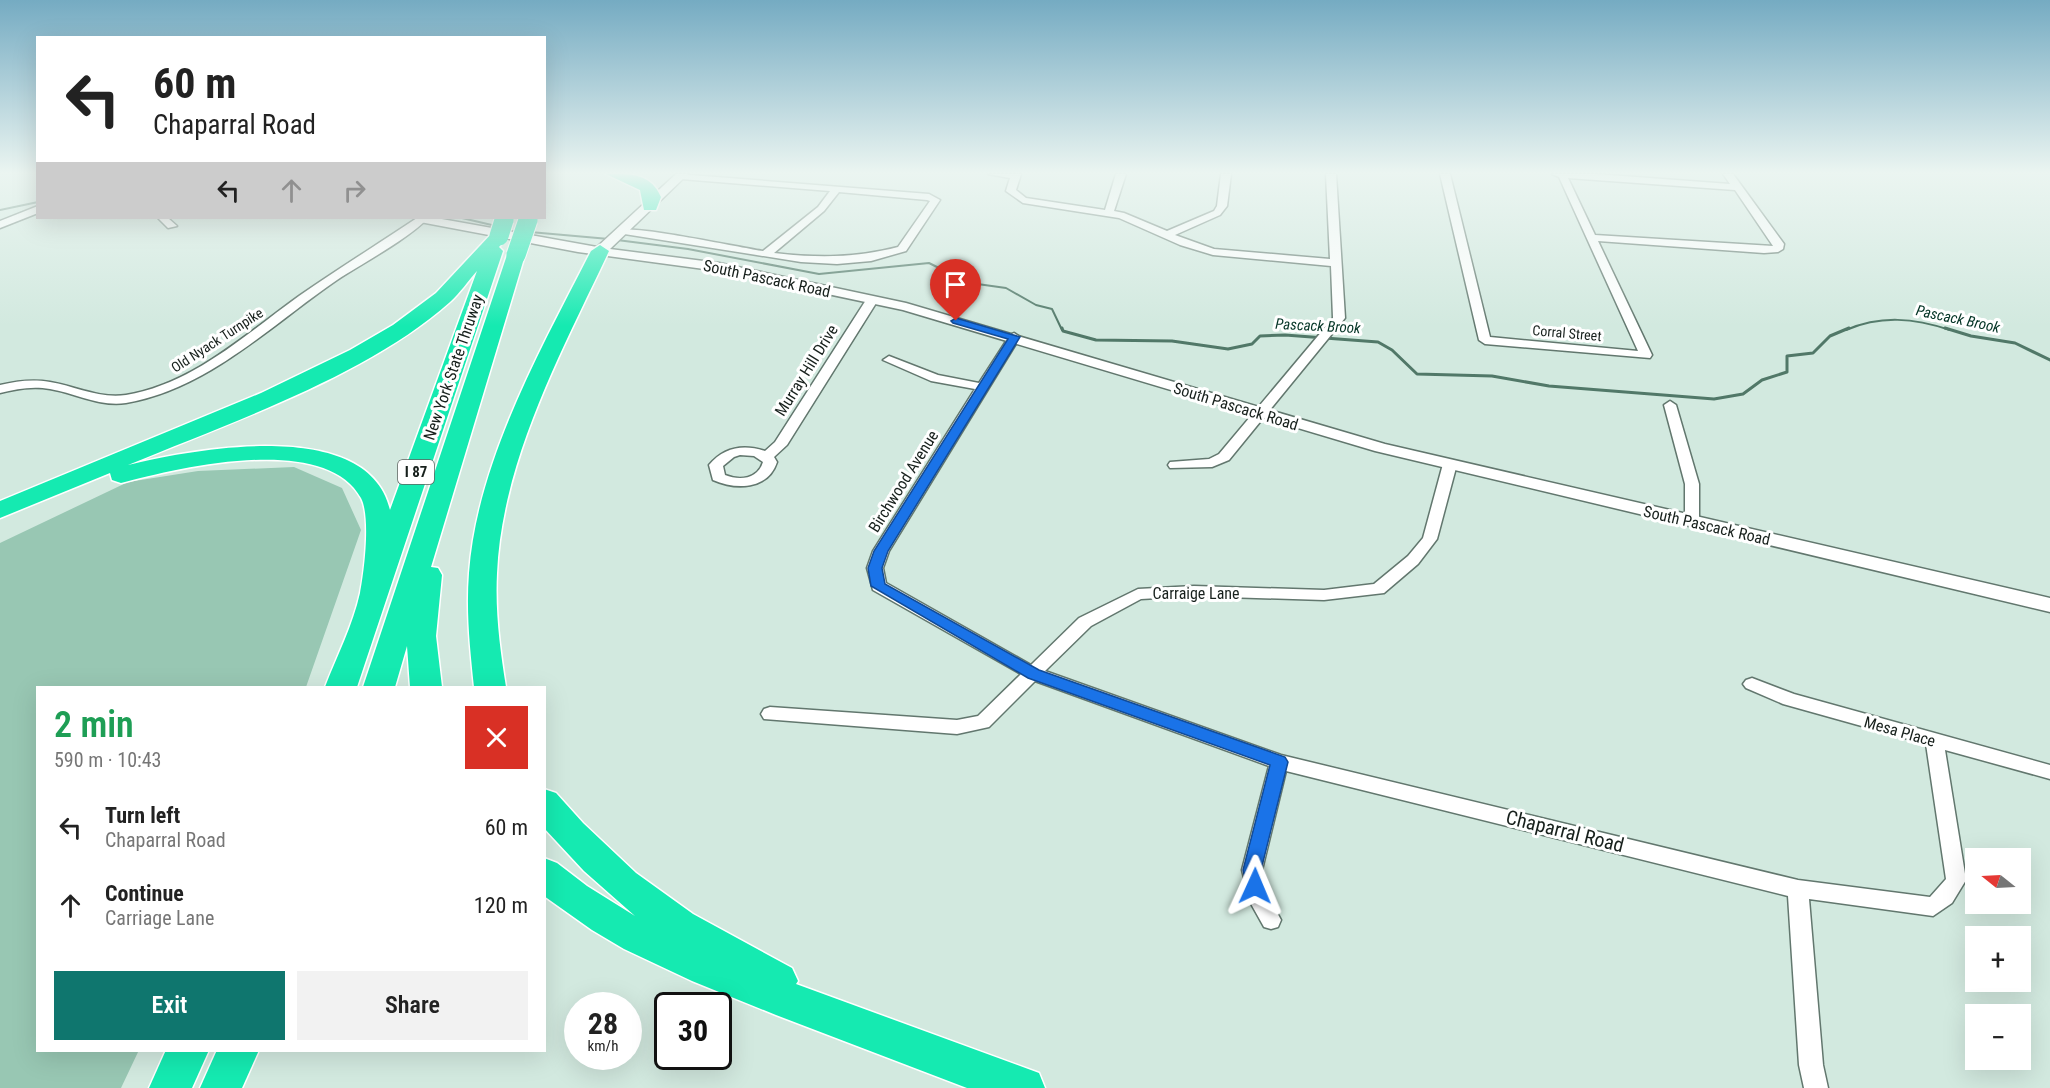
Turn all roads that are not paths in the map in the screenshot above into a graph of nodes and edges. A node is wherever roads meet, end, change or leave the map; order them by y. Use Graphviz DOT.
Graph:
graph roads {
  1 [pos="412,225"];
  2 [pos="480,225"];
  3 [pos="526,225"];
  4 [pos="629,225"];
  5 [pos="802,225"];
  6 [pos="919,225"];
  7 [pos="1145,225"];
  8 [pos="1190,225"];
  9 [pos="1334,225"];
  10 [pos="1457,225"];
  11 [pos="1586,225"];
  12 [pos="1765,225"];
  13 [pos="1167,235"];
  14 [pos="496,238"];
  15 [pos="1593,238"];
  16 [pos="612,240"];
  17 [pos="767,254"];
  18 [pos="1337,263"];
  19 [pos="873,300"];
  20 [pos="1014,337"];
  21 [pos="889,360"];
  22 [pos="983,387"];
  23 [pos="0,389"];
  24 [pos="1670,405"];
  25 [pos="1262,414"];
  26 [pos="766,456"];
  27 [pos="1450,464"];
  28 [pos="1175,465"];
  29 [pos="438,502"];
  30 [pos="0,510"];
  31 [pos="1692,521"];
  32 [pos="0,522"];
  33 [pos="374,594"];
  34 [pos="2050,605"];
  35 [pos="1034,674"];
  36 [pos="1752,684"];
  37 [pos="340,686"];
  38 [pos="379,686"];
  39 [pos="426,686"];
  40 [pos="490,686"];
  41 [pos="770,714"];
  42 [pos="1935,741"];
  43 [pos="1279,762"];
  44 [pos="2050,772"];
  45 [pos="546,805"];
  46 [pos="546,876"];
  47 [pos="1798,889"];
  48 [pos="1271,920"];
  49 [pos="880,1035"];
  50 [pos="187,1052"];
  51 [pos="237,1052"];
  52 [pos="170,1088"];
  53 [pos="221,1088"];
  54 [pos="1024,1088"];
  55 [pos="1816,1088"];
  1 -- 23 [label="street, Old Nyack Turnpike"];
  2 -- 16 [label="street, South Pascack Road"];
  3 -- 29 [label="highway, New York State Thruway / I 87, bridge"];
  4 -- 16 [label="street"];
  5 -- 17 [label="street"];
  6 -- 17 [label="street"];
  7 -- 13 [label="street"];
  8 -- 13 [label="street"];
  9 -- 18 [label="street"];
  10 -- 15 [label="street, Corral Street"];
  11 -- 15 [label="street"];
  12 -- 15 [label="street"];
  13 -- 18 [label="street"];
  14 -- 30 [label="highway"];
  14 -- 33 [label="highway, New York State Thruway / I 87"];
  16 -- 17 [label="street"];
  16 -- 19 [label="street, South Pascack Road"];
  16 -- 40 [label="highway"];
  18 -- 25 [label="street"];
  19 -- 20 [label="street, South Pascack Road"];
  19 -- 26 [label="street, Murray Hill Drive"];
  20 -- 22 [label="street, Birchwood Avenue"];
  20 -- 25 [label="street, South Pascack Road"];
  21 -- 22 [label="street"];
  22 -- 35 [label="street, Birchwood Avenue"];
  24 -- 31 [label="street"];
  25 -- 27 [label="street, South Pascack Road"];
  25 -- 28 [label="street"];
  27 -- 31 [label="street, South Pascack Road"];
  27 -- 35 [label="street, Carraige Lane"];
  29 -- 38 [label="highway, New York State Thruway / I 87"];
  29 -- 39 [label="highway"];
  31 -- 34 [label="street, South Pascack Road"];
  32 -- 33 [label="highway"];
  33 -- 37 [label="highway, New York State Thruway / I 87"];
  35 -- 41 [label="street, Carraige Lane"];
  35 -- 43 [label="street, Chaparral Road"];
  36 -- 42 [label="street, Mesa Place"];
  42 -- 44 [label="street, Mesa Place"];
  42 -- 47 [label="street, Chaparral Road"];
  43 -- 47 [label="street, Chaparral Road"];
  43 -- 48 [label="street"];
  45 -- 49 [label="highway"];
  46 -- 49 [label="highway"];
  47 -- 55 [label="street"];
  49 -- 54 [label="highway"];
  50 -- 52 [label="highway"];
  51 -- 53 [label="highway"];
}
